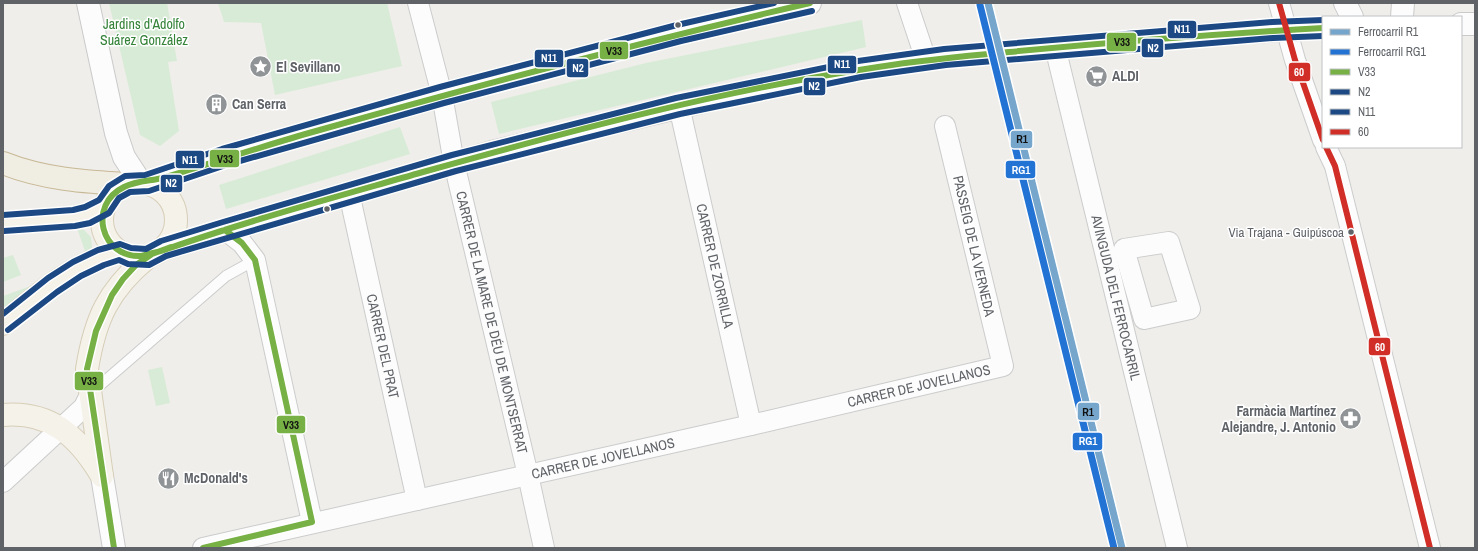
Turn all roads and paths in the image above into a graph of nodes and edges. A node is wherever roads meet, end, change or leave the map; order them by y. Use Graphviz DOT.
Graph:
graph roads {
  1 [pos="88,3"];
  2 [pos="418,3"];
  3 [pos="809,3"];
  4 [pos="907,3"];
  5 [pos="1278,3"];
  6 [pos="1345,3"];
  7 [pos="1403,3"];
  8 [pos="1352,16"];
  9 [pos="1402,16"];
  10 [pos="1462,24"];
  11 [pos="1475,24"];
  12 [pos="1322,28"];
  13 [pos="1055,47"];
  14 [pos="935,59"];
  15 [pos="442,95"];
  16 [pos="679,106"];
  17 [pos="945,126"];
  18 [pos="1322,137"];
  19 [pos="1326,148"];
  20 [pos="3,162"];
  21 [pos="454,163"];
  22 [pos="139,183"];
  23 [pos="349,193"];
  24 [pos="104,206"];
  25 [pos="3,223"];
  26 [pos="225,230"];
  27 [pos="120,252"];
  28 [pos="155,253"];
  29 [pos="255,260"];
  30 [pos="3,324"];
  31 [pos="1003,366"];
  32 [pos="91,394"];
  33 [pos="3,415"];
  34 [pos="751,425"];
  35 [pos="63,429"];
  36 [pos="102,476"];
  37 [pos="528,476"];
  38 [pos="3,482"];
  39 [pos="417,500"];
  40 [pos="312,522"];
  41 [pos="230,545"];
  42 [pos="114,548"];
  43 [pos="203,548"];
  44 [pos="544,548"];
  45 [pos="1178,548"];
  46 [pos="1430,548"];
  1 -- 22 [label="main road"];
  2 -- 15 [label="street, CARRER DE LA MARE DE DÉU DE MONTSERRAT"];
  3 -- 15 [label="main road"];
  4 -- 14 [label="street"];
  5 -- 18 [label="street"];
  6 -- 8 [label="main road"];
  7 -- 9 [label="main road"];
  10 -- 11 [label="main road"];
  12 -- 13 [label="main road, bridge"];
  13 -- 14 [label="main road"];
  13 -- 45 [label="street, AVINGUDA DEL FERROCARRIL"];
  14 -- 16 [label="main road"];
  15 -- 21 [label="street, CARRER DE LA MARE DE DÉU DE MONTSERRAT"];
  15 -- 22 [label="main road"];
  16 -- 21 [label="main road"];
  16 -- 34 [label="street, CARRER DE ZORRILLA"];
  17 -- 31 [label="street, PASSEIG DE LA VERNEDA"];
  19 -- 46 [label="street"];
  20 -- 22 [label="highway"];
  21 -- 23 [label="main road"];
  21 -- 37 [label="street, CARRER DE LA MARE DE DÉU DE MONTSERRAT"];
  22 -- 24 [label="main road"];
  22 -- 28 [label="main road"];
  23 -- 26 [label="main road"];
  23 -- 39 [label="street, CARRER DEL PRAT"];
  24 -- 25 [label="main road"];
  24 -- 27 [label="main road"];
  26 -- 28 [label="main road"];
  26 -- 29 [label="street"];
  27 -- 28 [label="main road"];
  27 -- 30 [label="main road"];
  28 -- 32 [label="main road"];
  29 -- 32 [label="lane"];
  29 -- 40 [label="street"];
  31 -- 34 [label="street, CARRER DE JOVELLANOS"];
  32 -- 35 [label="street"];
  32 -- 36 [label="main road"];
  33 -- 35 [label="main road"];
  34 -- 37 [label="street, CARRER DE JOVELLANOS"];
  35 -- 36 [label="main road"];
  35 -- 38 [label="street"];
  36 -- 42 [label="main road"];
  37 -- 39 [label="street, CARRER DE JOVELLANOS"];
  37 -- 44 [label="street, CARRER DE LA MARE DE DÉU DE MONTSERRAT"];
  39 -- 40 [label="street, CARRER DE JOVELLANOS"];
  40 -- 41 [label="street, CARRER DE JOVELLANOS"];
  41 -- 43 [label="street, CARRER DE JOVELLANOS"];
}
